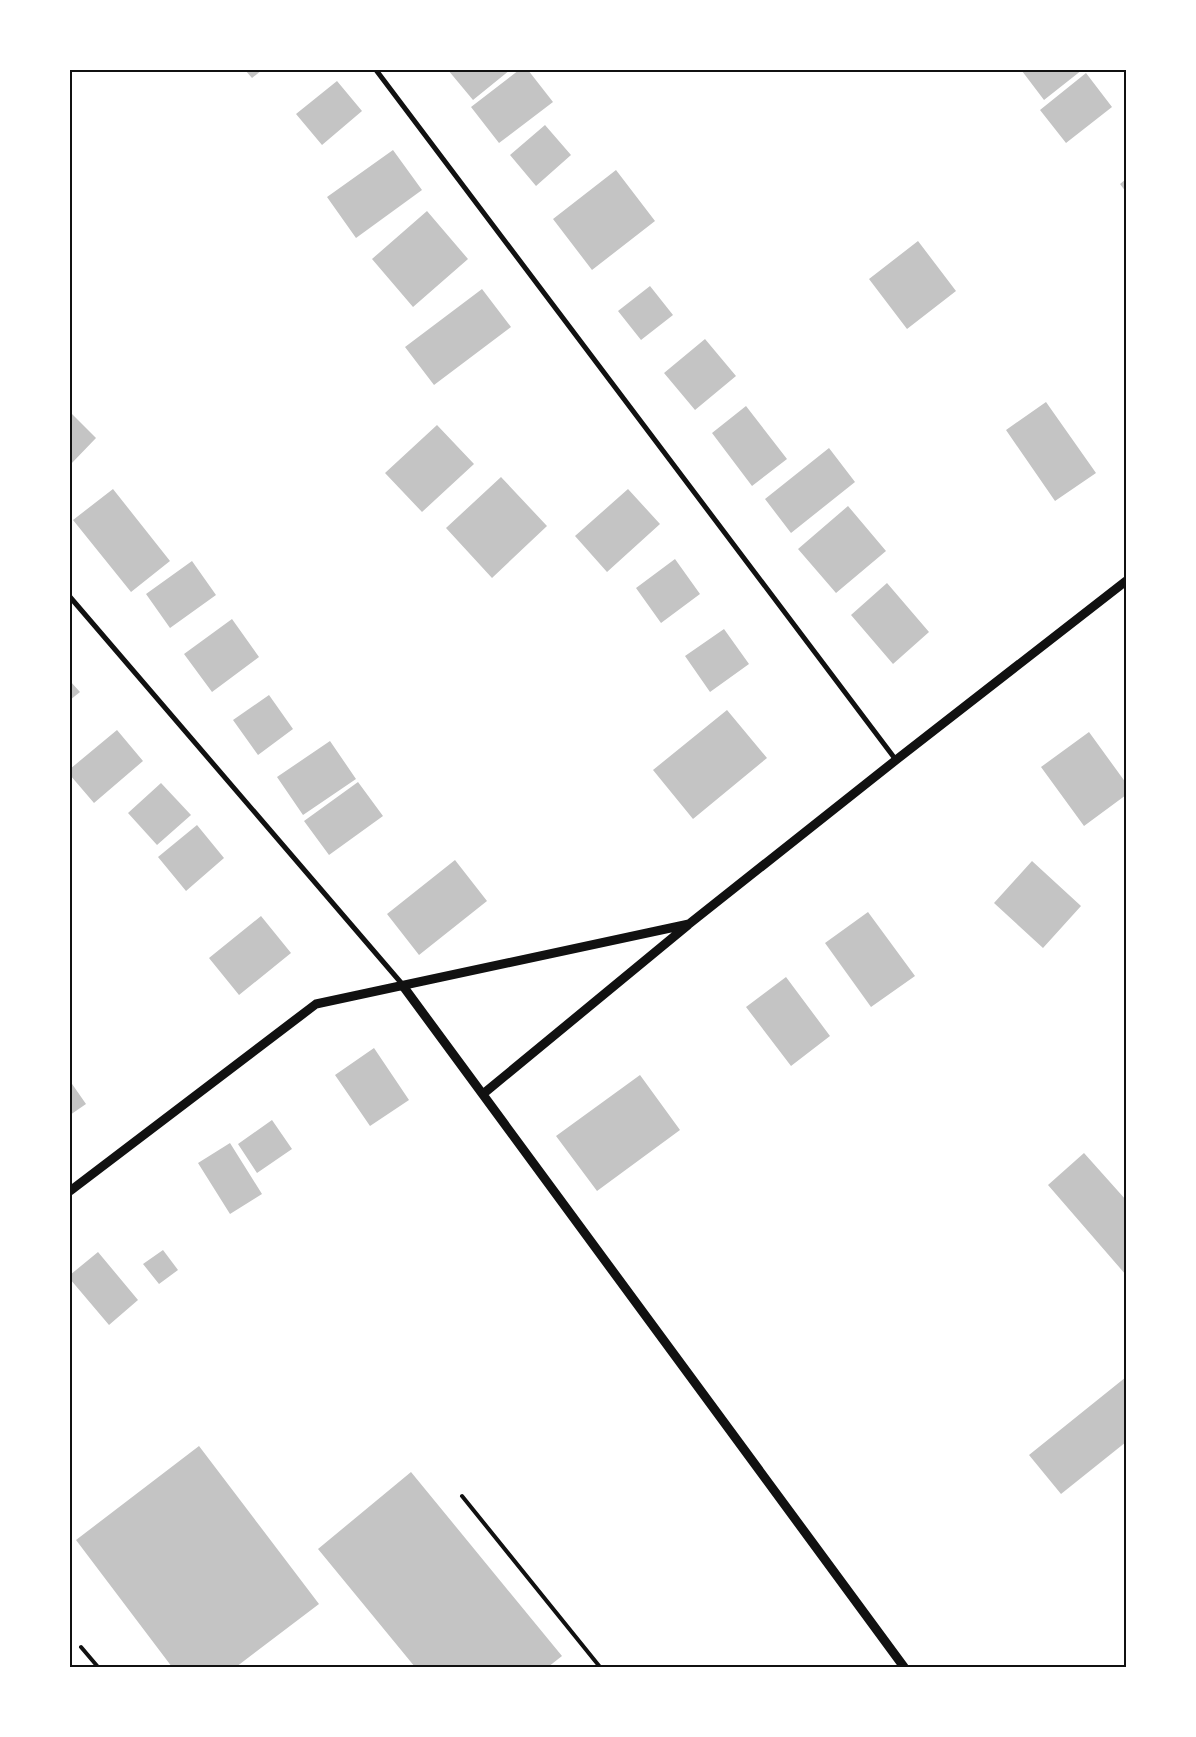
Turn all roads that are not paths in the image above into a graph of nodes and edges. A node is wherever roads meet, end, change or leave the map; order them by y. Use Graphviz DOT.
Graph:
graph roads {
  1 [pos="376,70"];
  2 [pos="1126,581"];
  3 [pos="70,597"];
  4 [pos="896,760"];
  5 [pos="689,924"];
  6 [pos="403,986"];
  7 [pos="483,1094"];
  8 [pos="70,1191"];
  9 [pos="462,1496"];
  10 [pos="81,1647"];
  11 [pos="98,1667"];
  12 [pos="600,1667"];
  13 [pos="904,1667"];
  1 -- 4 [label="street"];
  2 -- 4 [label="street"];
  3 -- 6 [label="street"];
  4 -- 5 [label="street"];
  5 -- 6 [label="street"];
  5 -- 7 [label="street"];
  6 -- 7 [label="street"];
  6 -- 8 [label="street"];
  7 -- 13 [label="street"];
  9 -- 12 [label="lane"];
  10 -- 11 [label="lane"];
}
